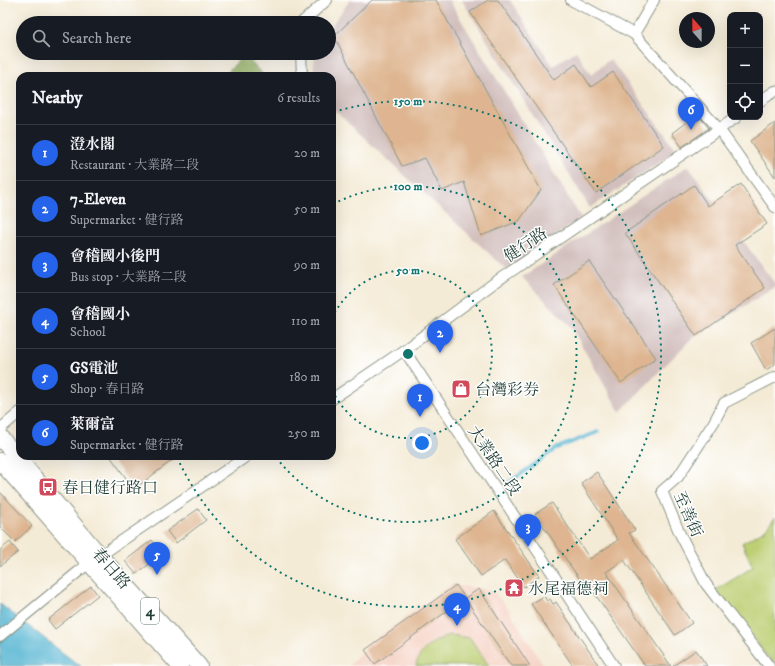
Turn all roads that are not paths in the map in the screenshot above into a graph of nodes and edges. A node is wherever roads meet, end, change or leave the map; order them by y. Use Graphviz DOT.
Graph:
graph roads {
  1 [pos="327,0"];
  2 [pos="571,0"];
  3 [pos="654,0"];
  4 [pos="309,16"];
  5 [pos="634,34"];
  6 [pos="301,60"];
  7 [pos="302,72"];
  8 [pos="775,91"];
  9 [pos="763,99"];
  10 [pos="732,120"];
  11 [pos="720,129"];
  12 [pos="775,206"];
  13 [pos="404,350"];
  14 [pos="775,377"];
  15 [pos="336,395"];
  16 [pos="16,415"];
  17 [pos="0,429"];
  18 [pos="0,437"];
  19 [pos="16,456"];
  20 [pos="19,460"];
  21 [pos="241,460"];
  22 [pos="4,466"];
  23 [pos="95,559"];
  24 [pos="0,636"];
  25 [pos="180,666"];
  26 [pos="199,666"];
  27 [pos="614,666"];
  28 [pos="769,666"];
  1 -- 4 [label="street"];
  2 -- 5 [label="street"];
  3 -- 5 [label="street"];
  5 -- 11 [label="street"];
  6 -- 7 [label="street"];
  8 -- 9 [label="street"];
  10 -- 11 [label="street, 健行路"];
  11 -- 12 [label="street"];
  11 -- 13 [label="street, 健行路"];
  13 -- 15 [label="street, 健行路"];
  13 -- 27 [label="street, 大業路二段"];
  14 -- 28 [label="street, 至善街"];
  16 -- 17 [label="street"];
  18 -- 19 [label="main road, 春日路 / 4"];
  20 -- 23 [label="main road, 春日路 / 4"];
  21 -- 23 [label="street"];
  22 -- 23 [label="main road, 春日路 / 4"];
  23 -- 24 [label="street"];
  23 -- 25 [label="main road, 春日路 / 4"];
  23 -- 26 [label="main road, 春日路 / 4"];
}
